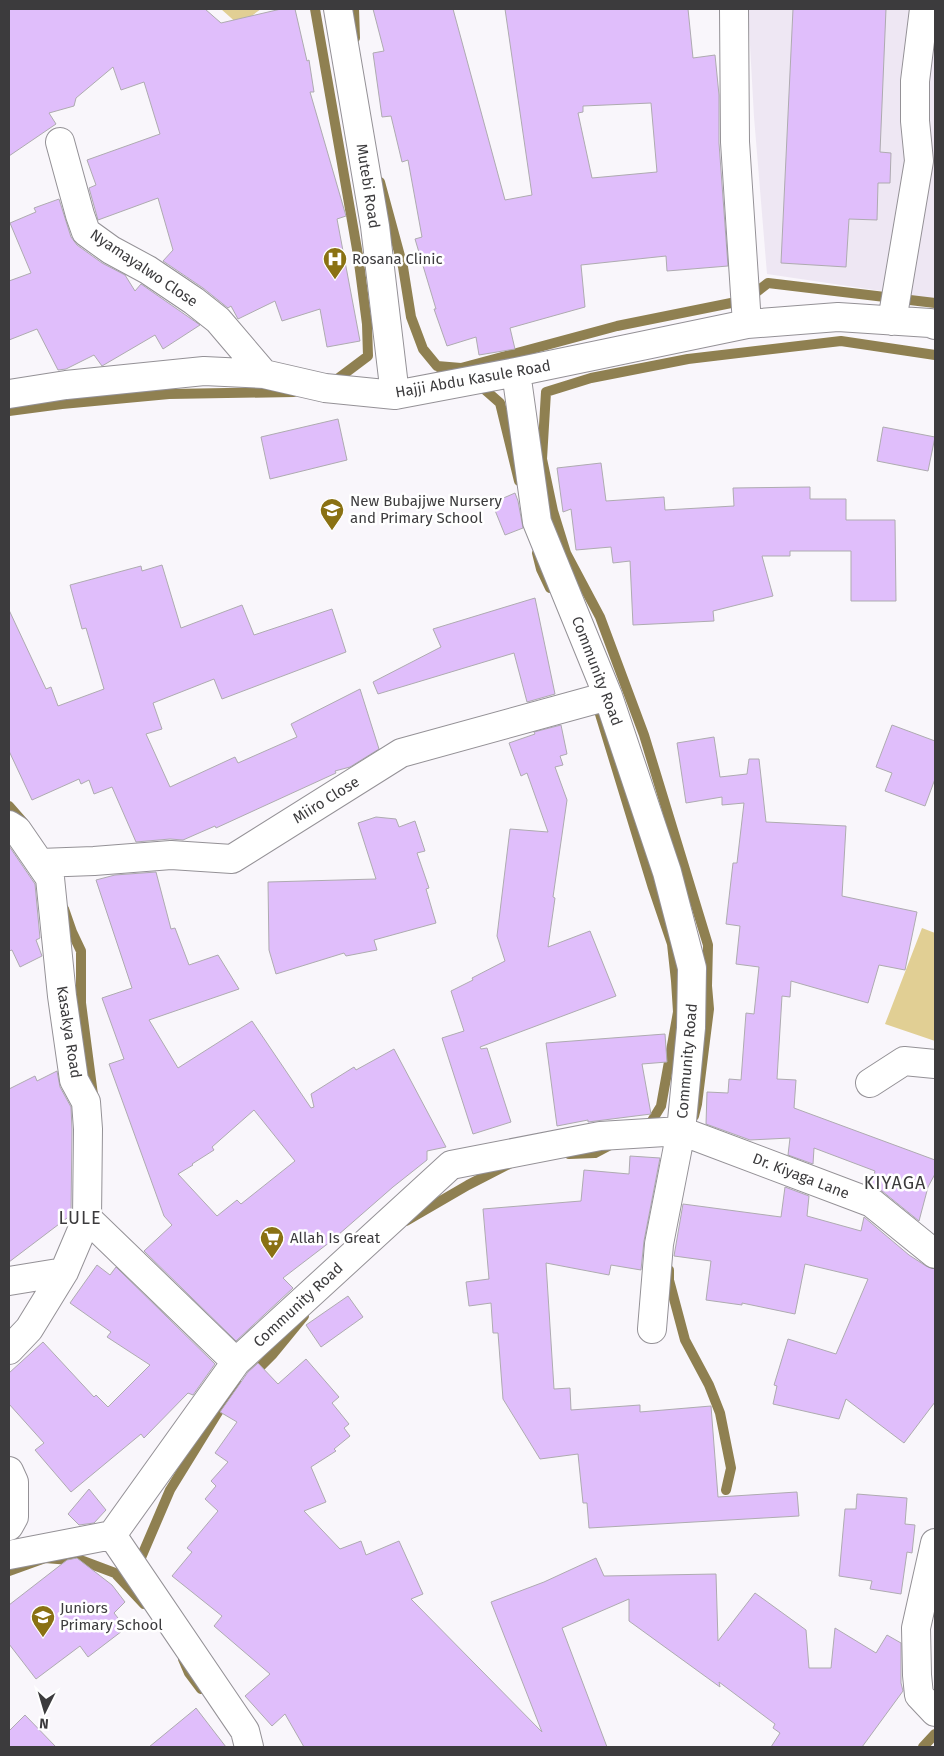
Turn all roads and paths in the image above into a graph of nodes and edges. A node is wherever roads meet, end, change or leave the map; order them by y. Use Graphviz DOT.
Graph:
graph roads {
  1 [pos="338,9"];
  2 [pos="734,9"];
  3 [pos="924,9"];
  4 [pos="935,133"];
  5 [pos="60,142"];
  6 [pos="919,161"];
  7 [pos="892,321"];
  8 [pos="747,324"];
  9 [pos="935,325"];
  10 [pos="516,372"];
  11 [pos="264,374"];
  12 [pos="9,394"];
  13 [pos="395,395"];
  14 [pos="608,696"];
  15 [pos="9,825"];
  16 [pos="40,863"];
  17 [pos="935,1064"];
  18 [pos="870,1083"];
  19 [pos="681,1131"];
  20 [pos="87,1218"];
  21 [pos="935,1254"];
  22 [pos="64,1272"];
  23 [pos="9,1282"];
  24 [pos="652,1329"];
  25 [pos="9,1350"];
  26 [pos="236,1362"];
  27 [pos="9,1472"];
  28 [pos="9,1526"];
  29 [pos="112,1535"];
  30 [pos="935,1543"];
  31 [pos="9,1555"];
  32 [pos="935,1712"];
  33 [pos="250,1747"];
  1 -- 13 [label="street, Mutebi Road"];
  2 -- 8 [label="street"];
  3 -- 6 [label="street"];
  4 -- 6 [label="street"];
  5 -- 11 [label="street, Nyamayalwo Close"];
  6 -- 7 [label="street"];
  7 -- 8 [label="street, Hajji Abdu Kasule Road"];
  7 -- 9 [label="street, Hajji Abdu Kasule Road"];
  8 -- 10 [label="street, Hajji Abdu Kasule Road"];
  10 -- 13 [label="street, Hajji Abdu Kasule Road"];
  10 -- 14 [label="street, Community Road"];
  11 -- 12 [label="street, Hajji Abdu Kasule Road"];
  11 -- 13 [label="street, Hajji Abdu Kasule Road"];
  14 -- 16 [label="street, Miiro Close"];
  14 -- 19 [label="street, Community Road"];
  15 -- 16 [label="street, Kasakya Road"];
  16 -- 20 [label="street, Kasakya Road"];
  17 -- 18 [label="street"];
  19 -- 21 [label="street, Dr. Kiyaga Lane"];
  19 -- 24 [label="street"];
  19 -- 26 [label="street, Community Road"];
  20 -- 22 [label="street, Kasakya Road"];
  20 -- 26 [label="street"];
  22 -- 23 [label="street"];
  22 -- 25 [label="street, Kasakya Road"];
  26 -- 29 [label="street, Community Road"];
  27 -- 28 [label="street"];
  29 -- 31 [label="street"];
  29 -- 33 [label="street"];
  30 -- 32 [label="street"];
}
